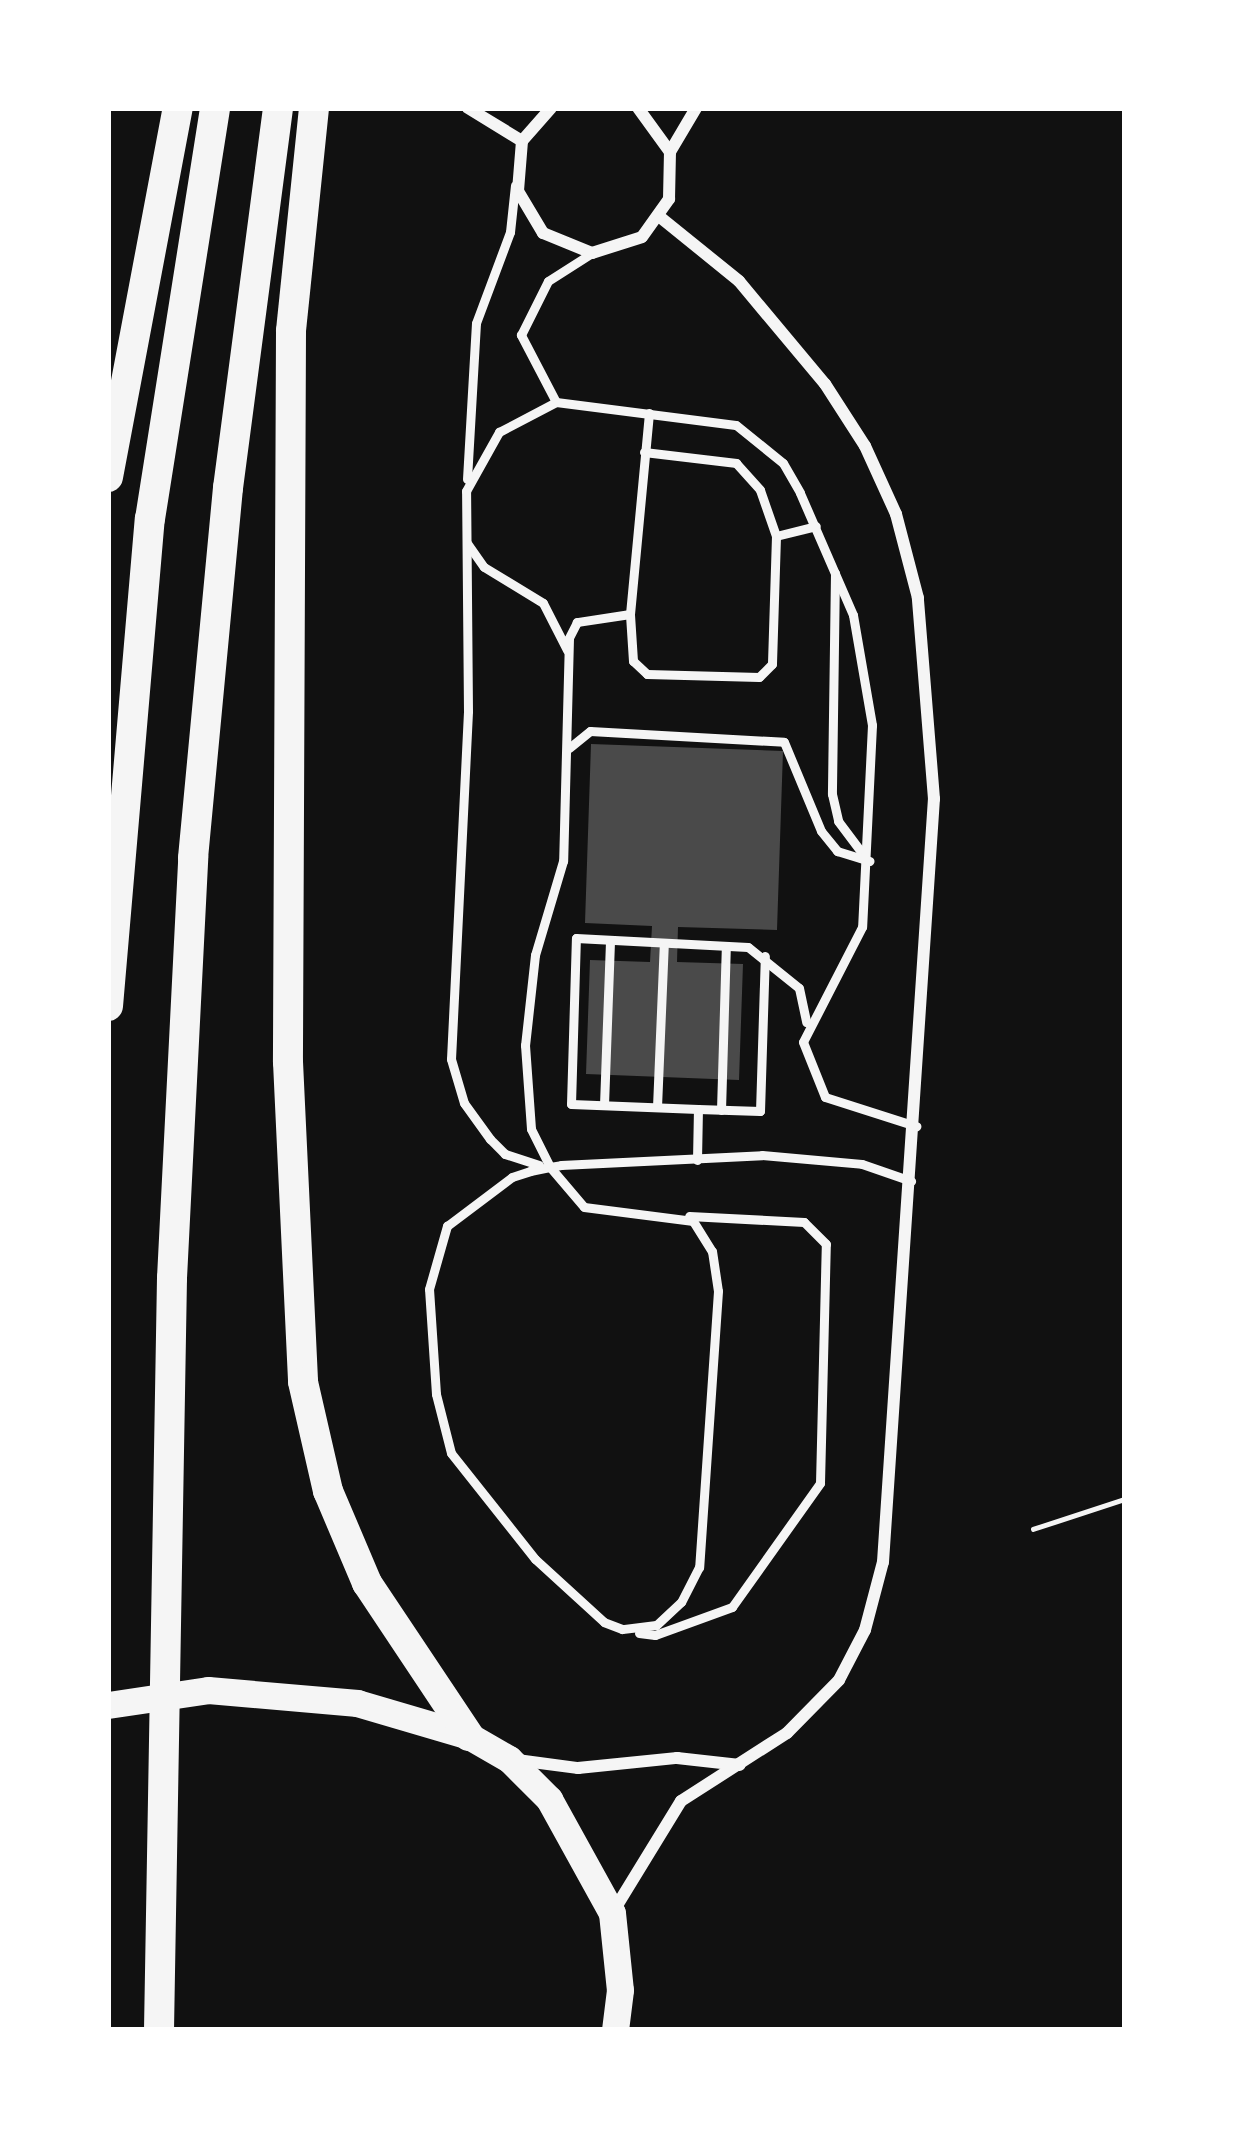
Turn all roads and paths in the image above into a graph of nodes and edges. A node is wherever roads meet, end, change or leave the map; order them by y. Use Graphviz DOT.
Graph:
graph roads {
  1 [pos="178,108"];
  2 [pos="215,108"];
  3 [pos="278,108"];
  4 [pos="314,108"];
  5 [pos="468,108"];
  6 [pos="551,108"];
  7 [pos="638,108"];
  8 [pos="696,108"];
  9 [pos="522,141"];
  10 [pos="670,152"];
  11 [pos="515,174"];
  12 [pos="660,218"];
  13 [pos="592,253"];
  14 [pos="556,402"];
  15 [pos="649,413"];
  16 [pos="644,452"];
  17 [pos="108,476"];
  18 [pos="466,490"];
  19 [pos="816,526"];
  20 [pos="776,536"];
  21 [pos="465,540"];
  22 [pos="836,568"];
  23 [pos="630,614"];
  24 [pos="569,655"];
  25 [pos="567,753"];
  26 [pos="868,861"];
  27 [pos="610,940"];
  28 [pos="664,943"];
  29 [pos="726,946"];
  30 [pos="764,956"];
  31 [pos="108,1006"];
  32 [pos="803,1042"];
  33 [pos="604,1106"];
  34 [pos="657,1107"];
  35 [pos="698,1109"];
  36 [pos="721,1110"];
  37 [pos="916,1126"];
  38 [pos="697,1160"];
  39 [pos="550,1167"];
  40 [pos="911,1181"];
  41 [pos="676,1215"];
  42 [pos="1125,1499"];
  43 [pos="1033,1529"];
  44 [pos="622,1629"];
  45 [pos="108,1706"];
  46 [pos="469,1736"];
  47 [pos="509,1759"];
  48 [pos="742,1765"];
  49 [pos="612,1913"];
  50 [pos="620,1990"];
  51 [pos="159,2030"];
  52 [pos="615,2030"];
  53 [pos="635,2030"];
  1 -- 17 [label="highway"];
  2 -- 31 [label="highway"];
  3 -- 51 [label="highway"];
  4 -- 46 [label="highway"];
  5 -- 9 [label="street"];
  6 -- 9 [label="street"];
  7 -- 10 [label="street"];
  8 -- 10 [label="street"];
  9 -- 11 [label="street"];
  10 -- 12 [label="street"];
  11 -- 13 [label="street"];
  11 -- 18 [label="lane"];
  12 -- 13 [label="street"];
  12 -- 37 [label="street"];
  13 -- 14 [label="lane"];
  14 -- 15 [label="lane"];
  14 -- 18 [label="lane"];
  15 -- 16 [label="lane"];
  15 -- 19 [label="lane"];
  16 -- 20 [label="lane"];
  16 -- 23 [label="lane"];
  18 -- 21 [label="lane"];
  19 -- 20 [label="lane"];
  19 -- 22 [label="lane"];
  20 -- 23 [label="lane"];
  21 -- 24 [label="lane"];
  21 -- 39 [label="lane"];
  22 -- 26 [label="lane"];
  22 -- 26 [label="lane"];
  23 -- 24 [label="lane"];
  24 -- 25 [label="lane"];
  25 -- 26 [label="lane"];
  25 -- 39 [label="lane"];
  26 -- 32 [label="lane"];
  27 -- 28 [label="lane"];
  27 -- 33 [label="lane"];
  27 -- 33 [label="lane"];
  28 -- 29 [label="lane"];
  28 -- 34 [label="lane"];
  29 -- 30 [label="lane"];
  29 -- 36 [label="lane"];
  30 -- 32 [label="lane"];
  30 -- 36 [label="lane"];
  32 -- 37 [label="lane"];
  33 -- 34 [label="lane"];
  34 -- 35 [label="lane"];
  35 -- 36 [label="lane"];
  35 -- 38 [label="lane"];
  37 -- 40 [label="street"];
  38 -- 39 [label="lane"];
  38 -- 40 [label="lane"];
  39 -- 41 [label="lane"];
  39 -- 44 [label="lane"];
  40 -- 48 [label="street"];
  41 -- 44 [label="lane"];
  41 -- 44 [label="lane"];
  42 -- 43 [label="path"];
  45 -- 46 [label="main road"];
  46 -- 47 [label="main road"];
  47 -- 48 [label="street"];
  47 -- 49 [label="main road"];
  48 -- 49 [label="street"];
  49 -- 50 [label="main road"];
  50 -- 52 [label="main road"];
  50 -- 53 [label="main road"];
}
